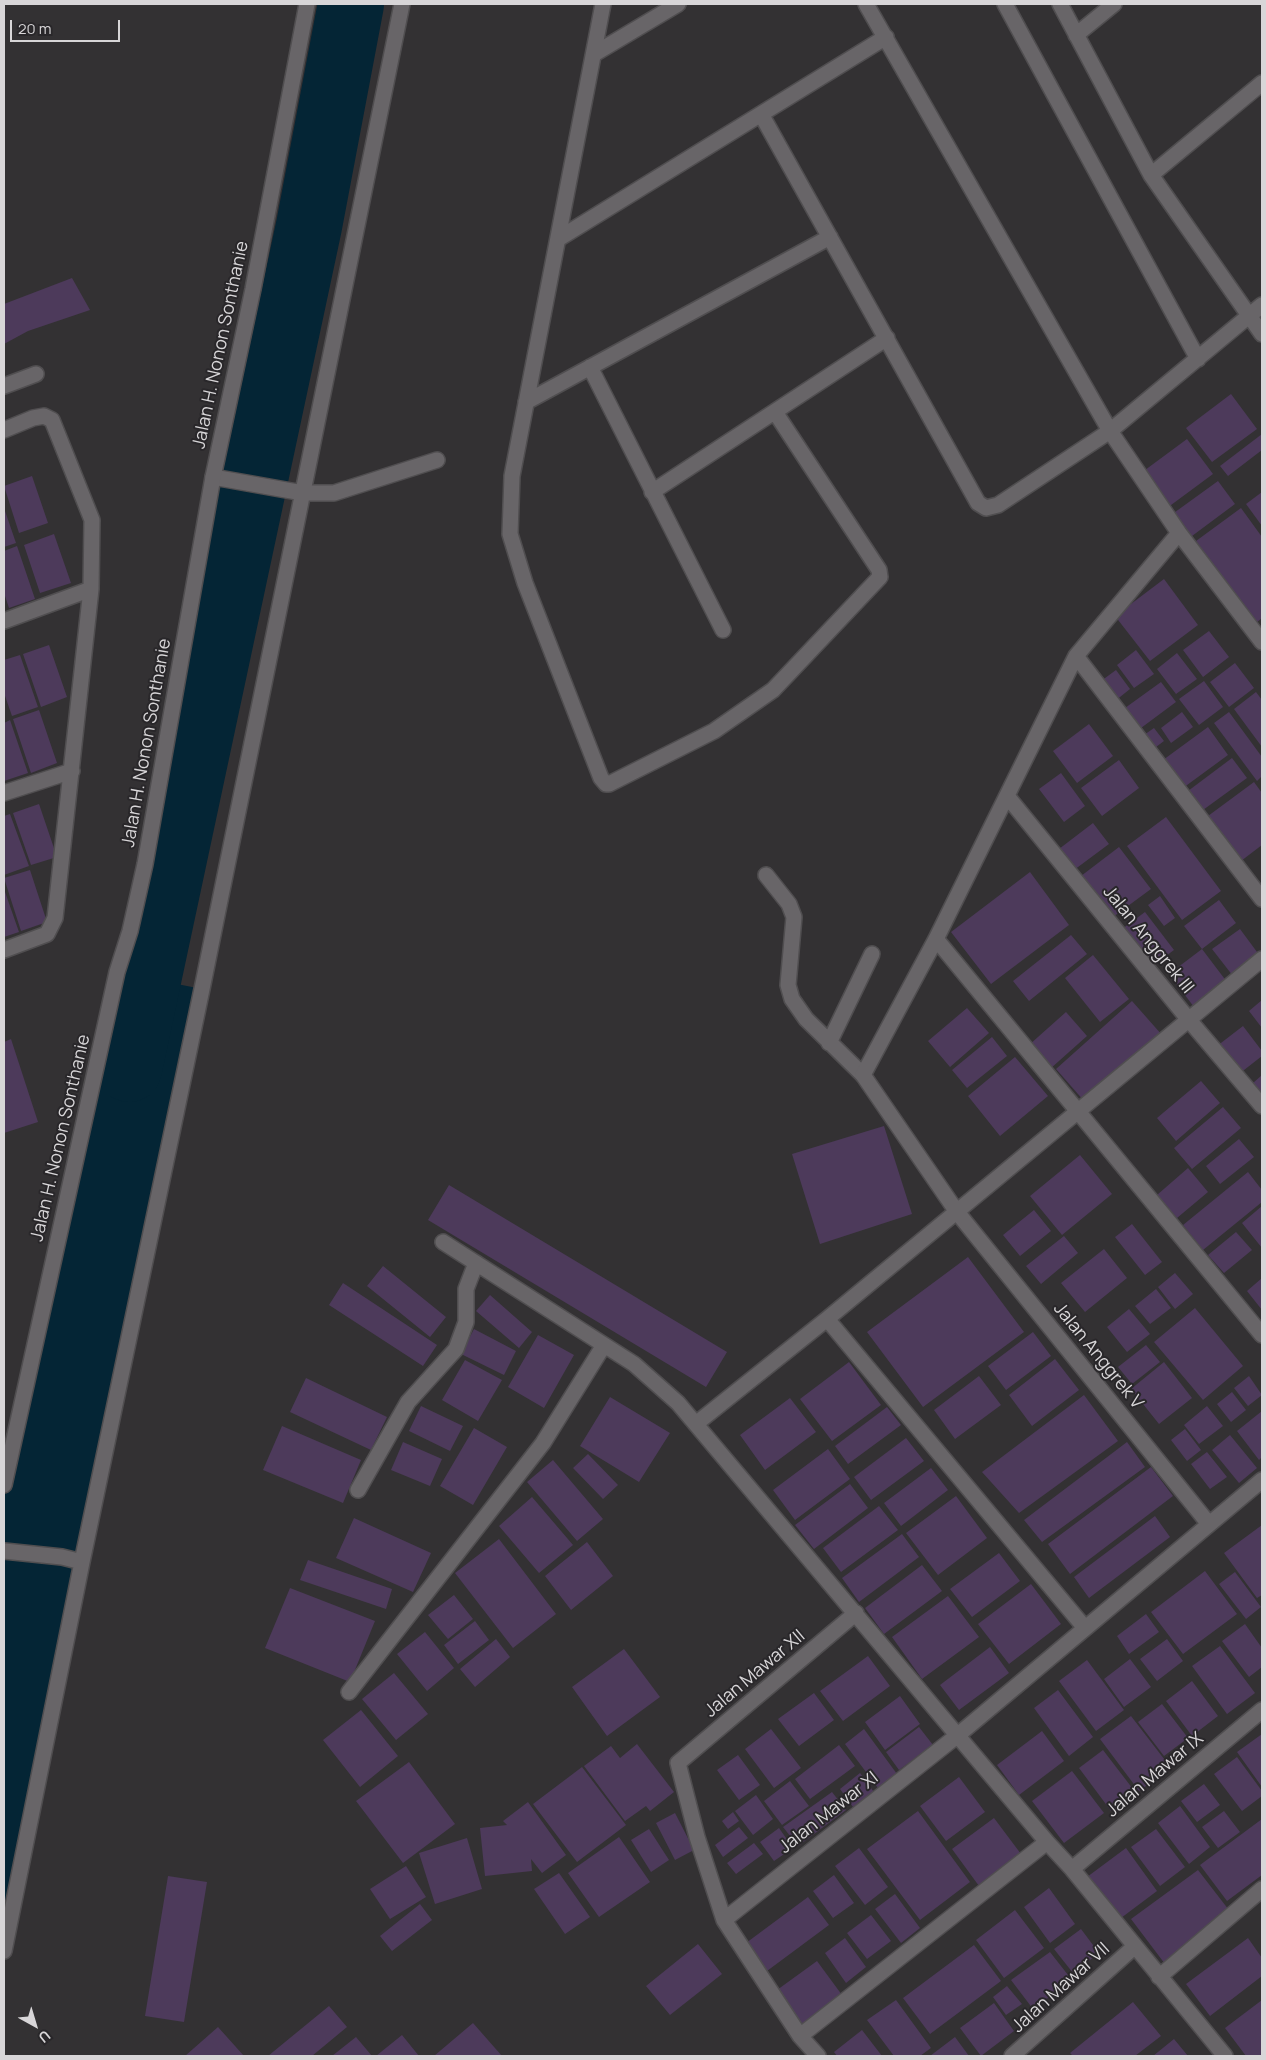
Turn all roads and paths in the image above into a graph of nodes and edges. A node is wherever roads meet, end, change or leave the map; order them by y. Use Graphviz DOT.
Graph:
graph roads {
  1 [pos="307,4"];
  2 [pos="402,4"];
  3 [pos="603,4"];
  4 [pos="678,4"];
  5 [pos="866,4"];
  6 [pos="1005,4"];
  7 [pos="1060,4"];
  8 [pos="1114,4"];
  9 [pos="1076,35"];
  10 [pos="886,37"];
  11 [pos="594,54"];
  12 [pos="1262,83"];
  13 [pos="761,114"];
  14 [pos="1151,175"];
  15 [pos="830,237"];
  16 [pos="558,239"];
  17 [pos="1262,306"];
  18 [pos="1249,316"];
  19 [pos="1262,334"];
  20 [pos="887,338"];
  21 [pos="1198,359"];
  22 [pos="590,367"];
  23 [pos="36,374"];
  24 [pos="4,386"];
  25 [pos="526,402"];
  26 [pos="775,412"];
  27 [pos="4,430"];
  28 [pos="1110,431"];
  29 [pos="437,460"];
  30 [pos="213,477"];
  31 [pos="296,491"];
  32 [pos="652,492"];
  33 [pos="1179,534"];
  34 [pos="92,589"];
  35 [pos="4,621"];
  36 [pos="723,630"];
  37 [pos="1262,642"];
  38 [pos="1076,656"];
  39 [pos="72,771"];
  40 [pos="4,793"];
  41 [pos="1007,796"];
  42 [pos="766,876"];
  43 [pos="1262,899"];
  44 [pos="936,939"];
  45 [pos="4,950"];
  46 [pos="872,954"];
  47 [pos="1262,959"];
  48 [pos="1189,1020"];
  49 [pos="829,1043"];
  50 [pos="863,1075"];
  51 [pos="1262,1106"];
  52 [pos="1079,1110"];
  53 [pos="958,1212"];
  54 [pos="442,1242"];
  55 [pos="476,1263"];
  56 [pos="827,1320"];
  57 [pos="1262,1335"];
  58 [pos="604,1345"];
  59 [pos="697,1423"];
  60 [pos="1262,1480"];
  61 [pos="4,1485"];
  62 [pos="358,1490"];
  63 [pos="1209,1524"];
  64 [pos="5,1551"];
  65 [pos="82,1562"];
  66 [pos="856,1613"];
  67 [pos="1085,1628"];
  68 [pos="349,1692"];
  69 [pos="1262,1710"];
  70 [pos="958,1735"];
  71 [pos="1047,1842"];
  72 [pos="1072,1869"];
  73 [pos="1262,1890"];
  74 [pos="8,1903"];
  75 [pos="724,1920"];
  76 [pos="1134,1947"];
  77 [pos="4,1951"];
  78 [pos="1159,1977"];
  79 [pos="800,2036"];
  80 [pos="818,2056"];
  81 [pos="1012,2056"];
  82 [pos="1225,2056"];
  1 -- 30 [label="street, Jalan H. Nonon Sonthanie"];
  2 -- 31 [label="street"];
  3 -- 11 [label="street"];
  4 -- 11 [label="street"];
  5 -- 10 [label="street"];
  6 -- 21 [label="street"];
  7 -- 9 [label="street"];
  8 -- 9 [label="street"];
  9 -- 14 [label="street"];
  10 -- 13 [label="street"];
  10 -- 28 [label="street"];
  11 -- 16 [label="street"];
  12 -- 14 [label="street"];
  13 -- 15 [label="street"];
  13 -- 16 [label="street"];
  14 -- 18 [label="street"];
  15 -- 20 [label="street"];
  15 -- 22 [label="street"];
  16 -- 25 [label="street"];
  17 -- 18 [label="street"];
  18 -- 19 [label="street"];
  18 -- 21 [label="street"];
  20 -- 26 [label="street"];
  20 -- 28 [label="street"];
  21 -- 28 [label="street"];
  22 -- 25 [label="street"];
  22 -- 32 [label="street"];
  23 -- 24 [label="street"];
  25 -- 26 [label="street"];
  26 -- 32 [label="street"];
  27 -- 34 [label="street"];
  28 -- 33 [label="street"];
  29 -- 31 [label="street"];
  30 -- 31 [label="street"];
  30 -- 61 [label="street, Jalan H. Nonon Sonthanie"];
  31 -- 65 [label="street"];
  32 -- 36 [label="street"];
  33 -- 37 [label="street"];
  33 -- 38 [label="street"];
  34 -- 35 [label="street"];
  34 -- 39 [label="street"];
  38 -- 41 [label="street"];
  38 -- 43 [label="street"];
  39 -- 40 [label="street"];
  39 -- 45 [label="street"];
  41 -- 44 [label="street"];
  41 -- 48 [label="street, Jalan Anggrek III"];
  42 -- 49 [label="street, Jalan Anggrek V"];
  44 -- 50 [label="street"];
  44 -- 52 [label="street"];
  46 -- 49 [label="street"];
  47 -- 48 [label="street"];
  48 -- 51 [label="street, Jalan Anggrek III"];
  48 -- 52 [label="street"];
  49 -- 50 [label="street, Jalan Anggrek V"];
  50 -- 53 [label="street, Jalan Anggrek V"];
  52 -- 53 [label="street"];
  52 -- 57 [label="street"];
  53 -- 56 [label="street"];
  53 -- 63 [label="street, Jalan Anggrek V"];
  54 -- 55 [label="street"];
  55 -- 58 [label="street"];
  55 -- 62 [label="street"];
  56 -- 59 [label="street"];
  56 -- 67 [label="street"];
  58 -- 59 [label="street"];
  58 -- 68 [label="street"];
  59 -- 66 [label="street"];
  60 -- 63 [label="street, Jalan Mawar XI"];
  63 -- 67 [label="street, Jalan Mawar XI"];
  64 -- 65 [label="street"];
  65 -- 74 [label="street"];
  66 -- 70 [label="street"];
  66 -- 75 [label="street, Jalan Mawar XII"];
  67 -- 70 [label="street, Jalan Mawar XI"];
  69 -- 72 [label="street, Jalan Mawar IX"];
  70 -- 71 [label="street"];
  70 -- 75 [label="street, Jalan Mawar XI"];
  71 -- 72 [label="street"];
  71 -- 79 [label="street"];
  72 -- 76 [label="street"];
  73 -- 78 [label="street"];
  74 -- 77 [label="street"];
  75 -- 79 [label="street"];
  76 -- 78 [label="street"];
  76 -- 81 [label="street, Jalan Mawar VII"];
  78 -- 82 [label="street"];
  79 -- 80 [label="street"];
}
